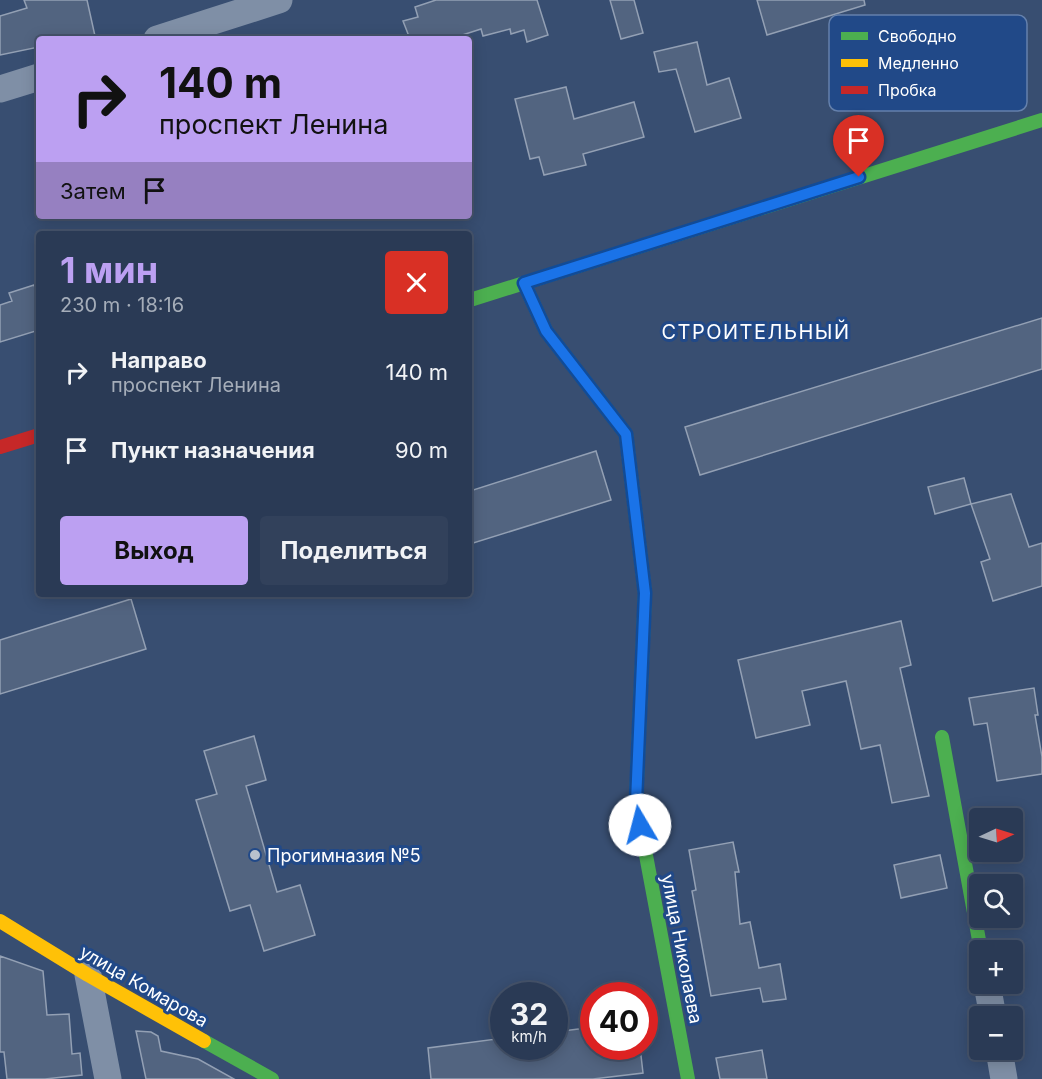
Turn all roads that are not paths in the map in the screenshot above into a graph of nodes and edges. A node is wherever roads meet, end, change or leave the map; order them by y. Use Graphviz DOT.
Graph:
graph roads {
  1 [pos="279,0"];
  2 [pos="166,36"];
  3 [pos="36,78"];
  4 [pos="0,89"];
  5 [pos="1042,120"];
  6 [pos="524,283"];
  7 [pos="472,299"];
  8 [pos="36,436"];
  9 [pos="0,447"];
  10 [pos="942,737"];
  11 [pos="0,921"];
  12 [pos="979,940"];
  13 [pos="88,975"];
  14 [pos="1001,1060"];
  15 [pos="108,1079"];
  16 [pos="272,1079"];
  17 [pos="688,1079"];
  18 [pos="1004,1079"];
  1 -- 2 [label="street"];
  3 -- 4 [label="street"];
  5 -- 6 [label="street"];
  6 -- 7 [label="street"];
  6 -- 17 [label="street, улица Николаева"];
  8 -- 9 [label="street"];
  10 -- 12 [label="street"];
  11 -- 13 [label="street, улица Комарова"];
  13 -- 15 [label="street"];
  13 -- 16 [label="street, улица Комарова"];
  14 -- 18 [label="street"];
}
